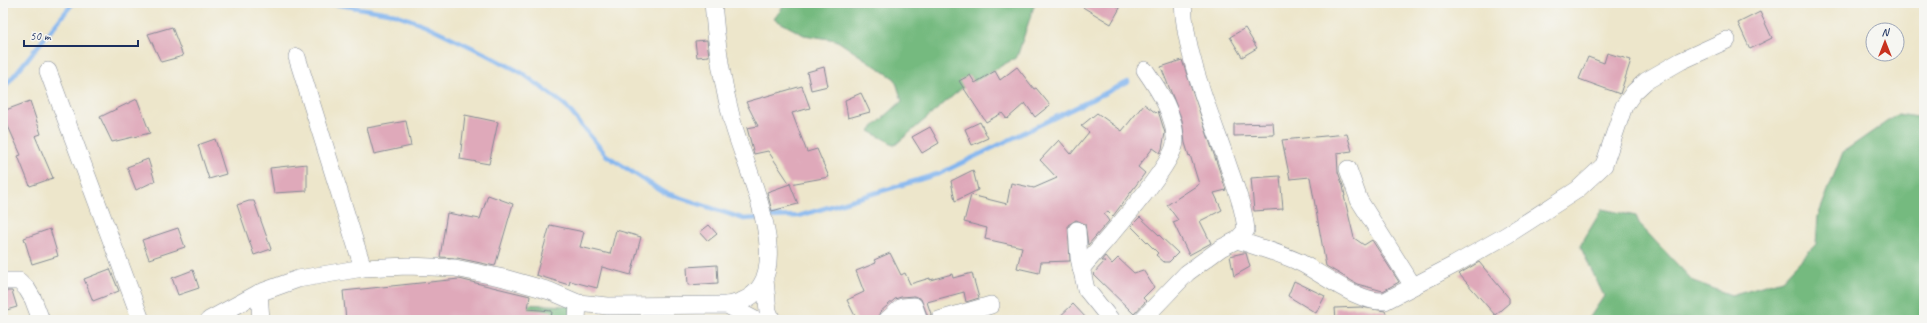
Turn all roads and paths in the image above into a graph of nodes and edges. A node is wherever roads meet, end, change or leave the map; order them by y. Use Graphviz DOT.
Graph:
graph roads {
  1 [pos="713,3"];
  2 [pos="1183,3"];
  3 [pos="1727,40"];
  4 [pos="297,58"];
  5 [pos="1145,70"];
  6 [pos="48,71"];
  7 [pos="1348,169"];
  8 [pos="1077,230"];
  9 [pos="1236,240"];
  10 [pos="363,268"];
  11 [pos="1081,269"];
  12 [pos="765,280"];
  13 [pos="3,281"];
  14 [pos="1413,286"];
  15 [pos="259,293"];
  16 [pos="578,303"];
  17 [pos="728,304"];
  18 [pos="991,305"];
  19 [pos="41,320"];
  20 [pos="141,320"];
  21 [pos="209,320"];
  22 [pos="262,320"];
  23 [pos="577,320"];
  24 [pos="755,320"];
  25 [pos="772,320"];
  26 [pos="887,320"];
  27 [pos="918,320"];
  28 [pos="939,320"];
  29 [pos="1111,320"];
  30 [pos="1142,320"];
  1 -- 12 [label="street"];
  2 -- 9 [label="street"];
  3 -- 14 [label="street"];
  4 -- 10 [label="street"];
  5 -- 11 [label="street"];
  6 -- 20 [label="street"];
  7 -- 14 [label="street"];
  8 -- 11 [label="street"];
  9 -- 14 [label="street"];
  9 -- 30 [label="street"];
  10 -- 15 [label="street"];
  10 -- 16 [label="street"];
  11 -- 29 [label="street"];
  12 -- 17 [label="street"];
  12 -- 25 [label="street"];
  13 -- 19 [label="street"];
  15 -- 21 [label="street"];
  15 -- 22 [label="street"];
  16 -- 17 [label="street"];
  16 -- 23 [label="street"];
  17 -- 24 [label="street"];
  18 -- 28 [label="street"];
  26 -- 27 [label="street"];
}
